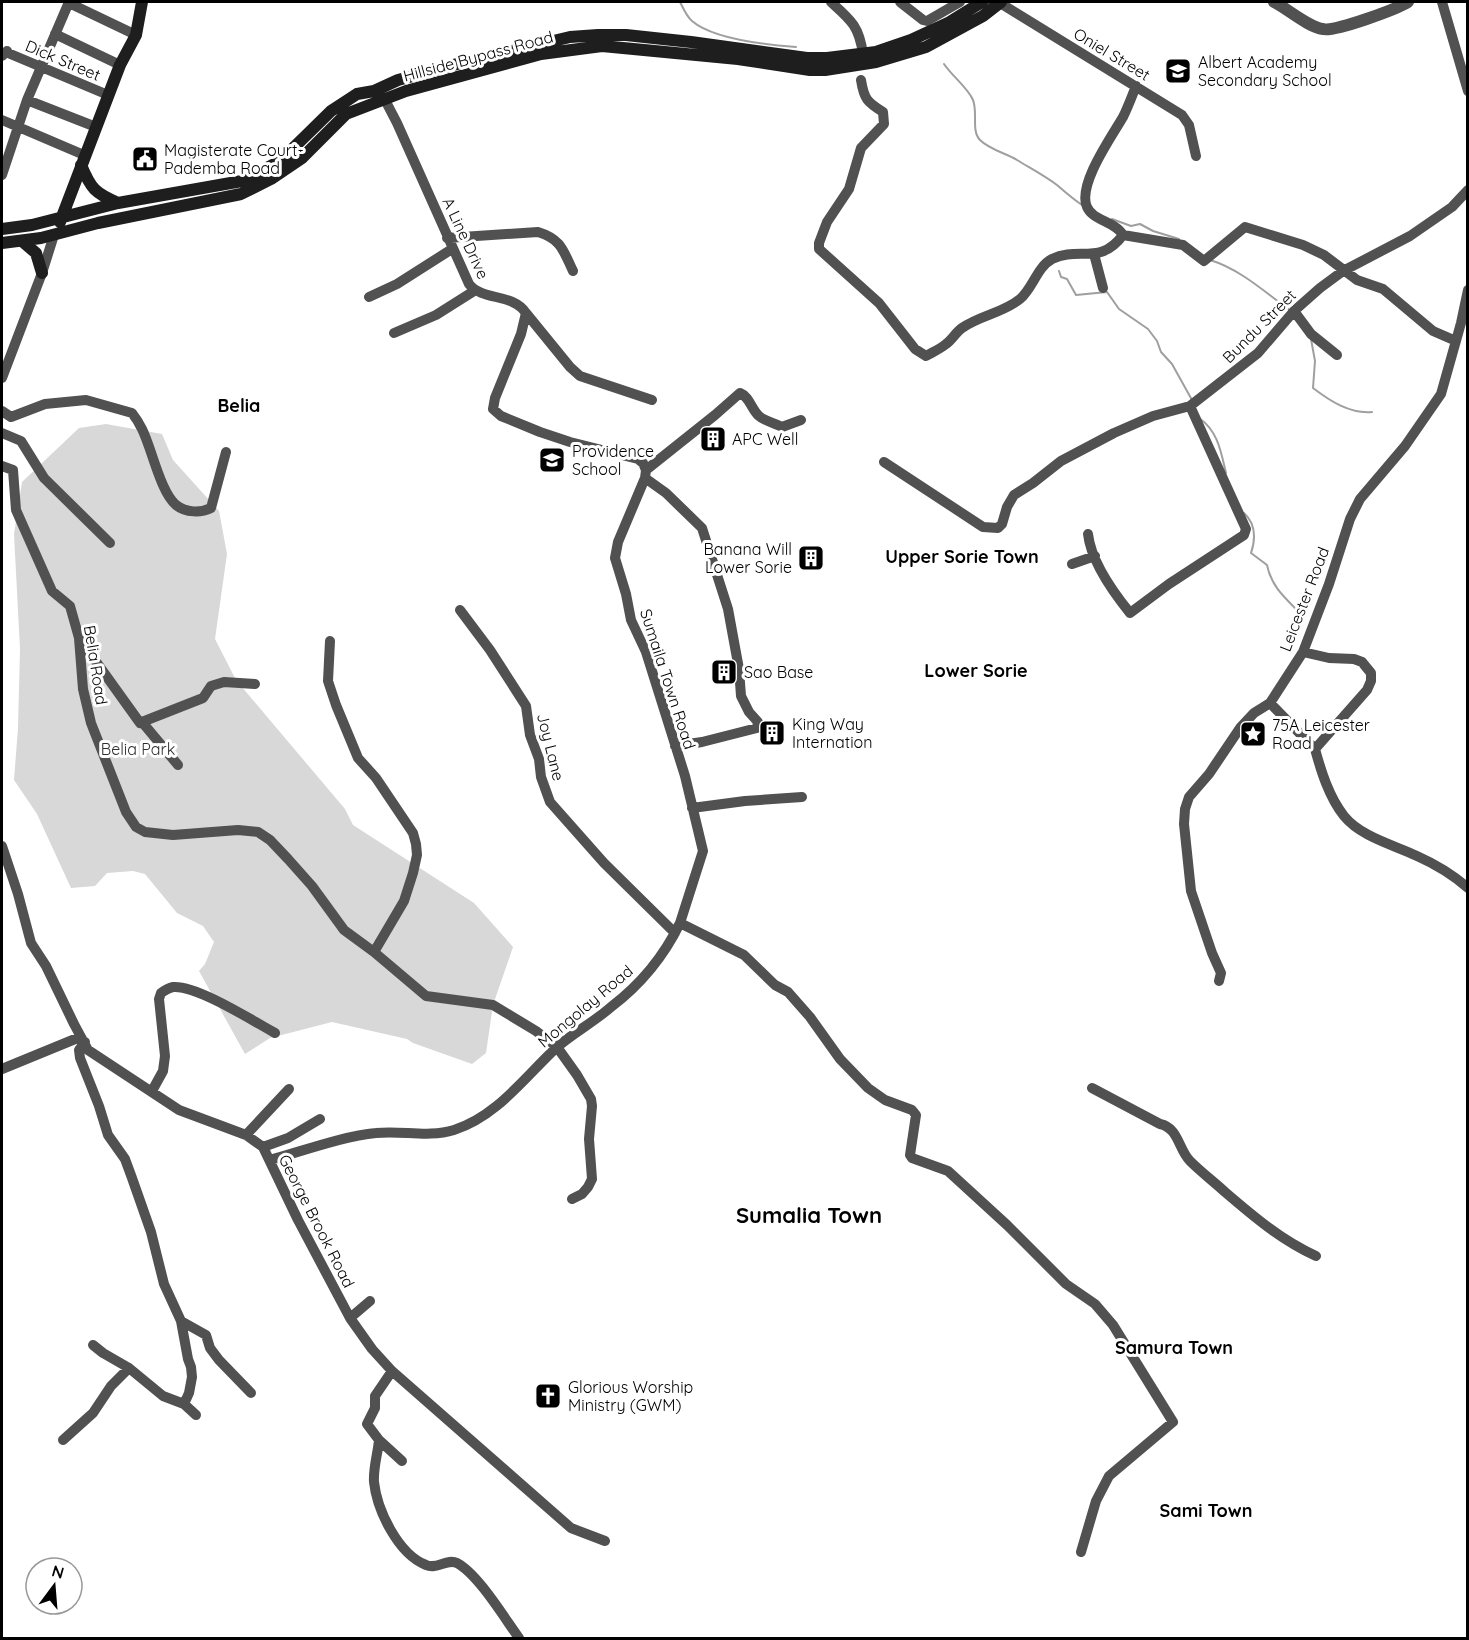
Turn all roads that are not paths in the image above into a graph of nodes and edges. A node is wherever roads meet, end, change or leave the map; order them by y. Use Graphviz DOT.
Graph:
graph roads {
  1 [pos="69,2"];
  2 [pos="142,2"];
  3 [pos="831,2"];
  4 [pos="900,2"];
  5 [pos="960,2"];
  6 [pos="984,2"];
  7 [pos="1000,2"];
  8 [pos="1408,2"];
  9 [pos="1442,2"];
  10 [pos="1279,3"];
  11 [pos="55,34"];
  12 [pos="136,35"];
  13 [pos="4,53"];
  14 [pos="863,54"];
  15 [pos="120,65"];
  16 [pos="41,66"];
  17 [pos="861,80"];
  18 [pos="1136,86"];
  19 [pos="1467,91"];
  20 [pos="108,95"];
  21 [pos="379,95"];
  22 [pos="27,100"];
  23 [pos="2,120"];
  24 [pos="19,127"];
  25 [pos="96,127"];
  26 [pos="4,156"];
  27 [pos="1196,156"];
  28 [pos="83,160"];
  29 [pos="2,175"];
  30 [pos="1467,190"];
  31 [pos="118,203"];
  32 [pos="61,218"];
  33 [pos="2,229"];
  34 [pos="54,235"];
  35 [pos="1123,235"];
  36 [pos="447,238"];
  37 [pos="22,242"];
  38 [pos="2,243"];
  39 [pos="452,249"];
  40 [pos="1094,254"];
  41 [pos="573,271"];
  42 [pos="1343,271"];
  43 [pos="42,273"];
  44 [pos="1103,288"];
  45 [pos="1467,290"];
  46 [pos="474,291"];
  47 [pos="369,297"];
  48 [pos="1294,311"];
  49 [pos="526,313"];
  50 [pos="394,333"];
  51 [pos="1456,341"];
  52 [pos="1337,355"];
  53 [pos="2,378"];
  54 [pos="652,400"];
  55 [pos="1190,406"];
  56 [pos="2,411"];
  57 [pos="801,420"];
  58 [pos="2,433"];
  59 [pos="226,453"];
  60 [pos="884,462"];
  61 [pos="2,466"];
  62 [pos="645,474"];
  63 [pos="1088,534"];
  64 [pos="110,543"];
  65 [pos="1095,556"];
  66 [pos="1072,564"];
  67 [pos="460,610"];
  68 [pos="79,638"];
  69 [pos="330,641"];
  70 [pos="1303,652"];
  71 [pos="255,684"];
  72 [pos="1270,704"];
  73 [pos="142,722"];
  74 [pos="675,746"];
  75 [pos="1315,749"];
  76 [pos="178,765"];
  77 [pos="802,797"];
  78 [pos="692,808"];
  79 [pos="2,846"];
  80 [pos="1467,888"];
  81 [pos="678,928"];
  82 [pos="374,952"];
  83 [pos="1219,981"];
  84 [pos="275,1033"];
  85 [pos="82,1039"];
  86 [pos="557,1047"];
  87 [pos="2,1069"];
  88 [pos="1092,1088"];
  89 [pos="289,1089"];
  90 [pos="152,1091"];
  91 [pos="320,1119"];
  92 [pos="246,1135"];
  93 [pos="263,1147"];
  94 [pos="270,1160"];
  95 [pos="572,1199"];
  96 [pos="1316,1256"];
  97 [pos="370,1301"];
  98 [pos="350,1318"];
  99 [pos="181,1321"];
  100 [pos="93,1344"];
  101 [pos="129,1368"];
  102 [pos="392,1371"];
  103 [pos="251,1393"];
  104 [pos="184,1404"];
  105 [pos="196,1415"];
  106 [pos="63,1440"];
  107 [pos="379,1440"];
  108 [pos="402,1461"];
  109 [pos="604,1541"];
  110 [pos="1081,1552"];
  111 [pos="519,1638"];
  1 -- 11 [label="street"];
  1 -- 12 [label="street"];
  2 -- 12 [label="main road"];
  3 -- 14 [label="street"];
  4 -- 5 [label="street"];
  6 -- 7 [label="street, Oniel Street"];
  6 -- 14 [label="main road, Hillside Bypass Road"];
  7 -- 18 [label="street, Oniel Street"];
  7 -- 21 [label="main road, Hillside Bypass Road"];
  8 -- 10 [label="street"];
  9 -- 19 [label="street"];
  11 -- 15 [label="street"];
  11 -- 16 [label="street"];
  12 -- 15 [label="main road"];
  13 -- 16 [label="street, Dick Street"];
  14 -- 21 [label="main road, Hillside Bypass Road"];
  15 -- 20 [label="main road"];
  16 -- 20 [label="street, Dick Street"];
  16 -- 22 [label="street"];
  17 -- 40 [label="street"];
  18 -- 27 [label="street, Oniel Street"];
  18 -- 35 [label="street"];
  20 -- 25 [label="main road"];
  21 -- 31 [label="main road, Hillside Bypass Road"];
  21 -- 34 [label="main road, Hillside Bypass Road"];
  21 -- 36 [label="street, A Line Drive"];
  22 -- 24 [label="street"];
  22 -- 25 [label="street"];
  23 -- 24 [label="street"];
  24 -- 26 [label="street"];
  24 -- 28 [label="street"];
  25 -- 28 [label="main road"];
  26 -- 29 [label="street"];
  28 -- 31 [label="main road"];
  28 -- 32 [label="main road"];
  30 -- 42 [label="street, Bundu Street"];
  31 -- 32 [label="main road, Hillside Bypass Road"];
  32 -- 33 [label="main road, Hillside Bypass Road"];
  32 -- 34 [label="main road"];
  34 -- 37 [label="main road, Hillside Bypass Road"];
  34 -- 43 [label="street"];
  35 -- 40 [label="street"];
  35 -- 42 [label="street"];
  36 -- 39 [label="street, A Line Drive"];
  36 -- 41 [label="street"];
  37 -- 38 [label="main road, Hillside Bypass Road"];
  37 -- 43 [label="main road"];
  39 -- 46 [label="street, A Line Drive"];
  39 -- 47 [label="street"];
  40 -- 44 [label="street"];
  42 -- 48 [label="street, Bundu Street"];
  42 -- 51 [label="street"];
  43 -- 53 [label="street"];
  45 -- 51 [label="street, Leicester Road"];
  46 -- 49 [label="street, A Line Drive"];
  46 -- 50 [label="street"];
  48 -- 52 [label="street"];
  48 -- 55 [label="street, Bundu Street"];
  49 -- 54 [label="street"];
  49 -- 62 [label="street"];
  51 -- 70 [label="street, Leicester Road"];
  55 -- 60 [label="street, Bundu Street"];
  55 -- 65 [label="street"];
  56 -- 59 [label="street"];
  57 -- 62 [label="street"];
  58 -- 64 [label="street"];
  61 -- 68 [label="street, Belia Road"];
  62 -- 74 [label="street, Sumaila Town Road"];
  62 -- 74 [label="street"];
  63 -- 65 [label="street"];
  65 -- 66 [label="street"];
  67 -- 81 [label="street, Joy Lane"];
  68 -- 73 [label="street"];
  68 -- 82 [label="street, Belia Road"];
  69 -- 82 [label="street"];
  70 -- 72 [label="street, Leicester Road"];
  70 -- 75 [label="street"];
  71 -- 73 [label="street"];
  72 -- 75 [label="street"];
  72 -- 83 [label="street, Leicester Road"];
  73 -- 76 [label="street"];
  74 -- 78 [label="street, Sumaila Town Road"];
  75 -- 80 [label="street"];
  77 -- 78 [label="street"];
  78 -- 81 [label="street, Sumaila Town Road"];
  79 -- 85 [label="street, George Brook Road"];
  81 -- 86 [label="street, Mongolay Road"];
  81 -- 110 [label="street, Joy Lane"];
  82 -- 86 [label="street"];
  84 -- 90 [label="street"];
  85 -- 87 [label="street"];
  85 -- 90 [label="street, George Brook Road"];
  85 -- 99 [label="street"];
  86 -- 94 [label="street, Mongolay Road"];
  86 -- 95 [label="street"];
  88 -- 96 [label="street"];
  89 -- 92 [label="street"];
  90 -- 92 [label="street, George Brook Road"];
  91 -- 93 [label="street"];
  92 -- 93 [label="street, George Brook Road"];
  93 -- 94 [label="street, George Brook Road"];
  94 -- 98 [label="street, George Brook Road"];
  97 -- 98 [label="street"];
  98 -- 102 [label="street, George Brook Road"];
  99 -- 103 [label="street"];
  99 -- 104 [label="street"];
  100 -- 101 [label="street"];
  101 -- 104 [label="street"];
  101 -- 106 [label="street"];
  102 -- 107 [label="street"];
  102 -- 109 [label="street, George Brook Road"];
  104 -- 105 [label="street"];
  107 -- 108 [label="street"];
  107 -- 111 [label="street"];
}
